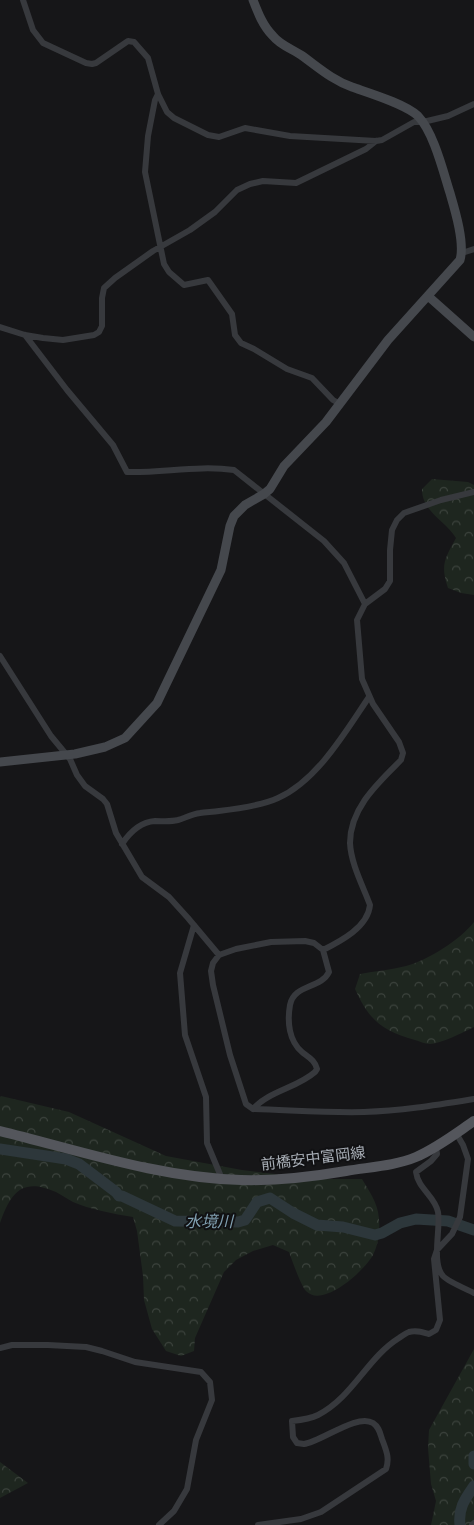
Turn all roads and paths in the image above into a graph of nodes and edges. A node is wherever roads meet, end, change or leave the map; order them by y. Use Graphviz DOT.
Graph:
graph roads {
  1 [pos="22,0"];
  2 [pos="253,0"];
  3 [pos="158,94"];
  4 [pos="474,104"];
  5 [pos="423,122"];
  6 [pos="376,141"];
  7 [pos="159,248"];
  8 [pos="474,249"];
  9 [pos="462,253"];
  10 [pos="428,296"];
  11 [pos="0,327"];
  12 [pos="25,335"];
  13 [pos="474,337"];
  14 [pos="340,404"];
  15 [pos="474,492"];
  16 [pos="264,494"];
  17 [pos="365,604"];
  18 [pos="0,656"];
  19 [pos="369,697"];
  20 [pos="66,754"];
  21 [pos="0,762"];
  22 [pos="122,844"];
  23 [pos="194,925"];
  24 [pos="323,950"];
  25 [pos="219,955"];
  26 [pos="474,1099"];
  27 [pos="253,1109"];
  28 [pos="474,1121"];
  29 [pos="0,1131"];
  30 [pos="456,1133"];
  31 [pos="436,1147"];
  32 [pos="222,1179"];
  33 [pos="437,1250"];
  34 [pos="474,1293"];
  35 [pos="0,1348"];
  36 [pos="159,1525"];
  37 [pos="258,1525"];
  1 -- 3 [label="street"];
  2 -- 5 [label="street"];
  3 -- 6 [label="street"];
  3 -- 7 [label="street"];
  4 -- 5 [label="street"];
  5 -- 6 [label="street"];
  5 -- 9 [label="street"];
  6 -- 7 [label="street"];
  7 -- 12 [label="street"];
  7 -- 14 [label="street"];
  8 -- 9 [label="street"];
  9 -- 10 [label="street"];
  10 -- 13 [label="street"];
  10 -- 14 [label="street"];
  11 -- 12 [label="street"];
  12 -- 16 [label="street"];
  14 -- 16 [label="street"];
  15 -- 17 [label="street"];
  16 -- 17 [label="street"];
  16 -- 20 [label="street"];
  17 -- 19 [label="street"];
  18 -- 20 [label="street"];
  19 -- 22 [label="street"];
  19 -- 24 [label="street"];
  20 -- 21 [label="street"];
  20 -- 22 [label="street"];
  22 -- 23 [label="street"];
  23 -- 25 [label="street"];
  23 -- 32 [label="street"];
  24 -- 25 [label="street"];
  24 -- 27 [label="street"];
  25 -- 27 [label="street"];
  26 -- 27 [label="street"];
  28 -- 30 [label="main road, 前橋安中富岡線"];
  29 -- 32 [label="main road, 前橋安中富岡線"];
  30 -- 31 [label="main road, 前橋安中富岡線"];
  30 -- 33 [label="street"];
  31 -- 32 [label="main road, 前橋安中富岡線"];
  31 -- 33 [label="street"];
  33 -- 34 [label="street"];
  33 -- 37 [label="street"];
  35 -- 36 [label="street"];
}
